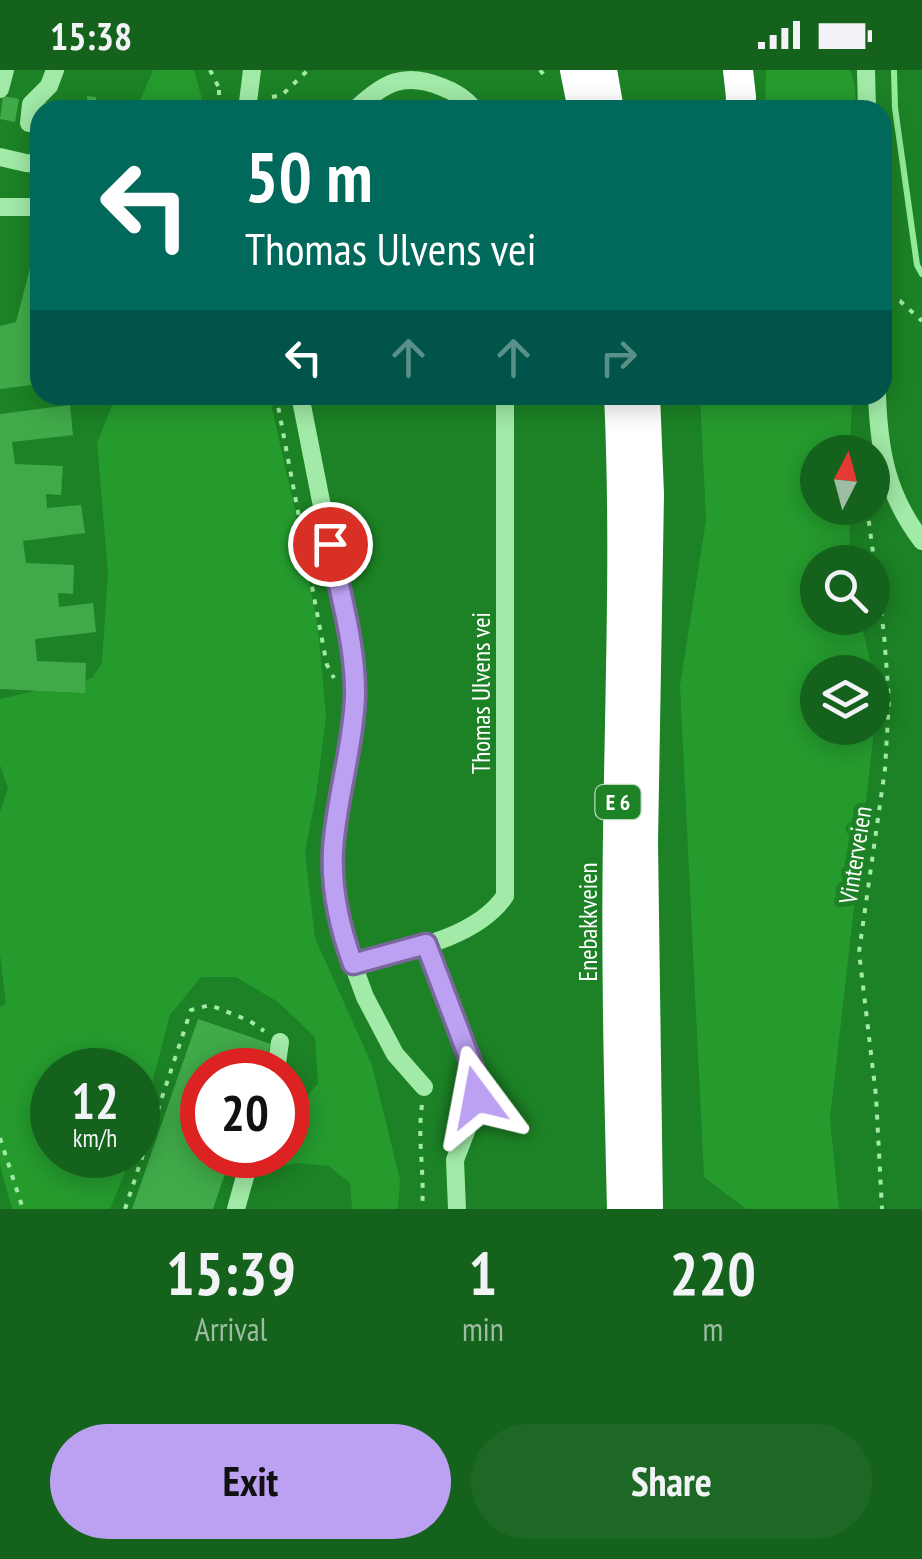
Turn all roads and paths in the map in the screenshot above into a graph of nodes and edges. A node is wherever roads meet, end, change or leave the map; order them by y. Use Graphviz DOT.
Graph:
graph roads {
  1 [pos="5,70"];
  2 [pos="55,70"];
  3 [pos="210,70"];
  4 [pos="252,70"];
  5 [pos="308,70"];
  6 [pos="575,70"];
  7 [pos="602,70"];
  8 [pos="738,70"];
  9 [pos="866,70"];
  10 [pos="0,89"];
  11 [pos="35,100"];
  12 [pos="220,100"];
  13 [pos="248,100"];
  14 [pos="273,100"];
  15 [pos="365,100"];
  16 [pos="465,100"];
  17 [pos="581,100"];
  18 [pos="607,100"];
  19 [pos="741,100"];
  20 [pos="867,100"];
  21 [pos="30,114"];
  22 [pos="29,123"];
  23 [pos="0,157"];
  24 [pos="30,162"];
  25 [pos="0,207"];
  26 [pos="30,208"];
  27 [pos="892,300"];
  28 [pos="922,320"];
  29 [pos="278,405"];
  30 [pos="302,405"];
  31 [pos="505,405"];
  32 [pos="619,405"];
  33 [pos="646,405"];
  34 [pos="878,405"];
  35 [pos="869,525"];
  36 [pos="922,541"];
  37 [pos="354,690"];
  38 [pos="426,944"];
  39 [pos="353,964"];
  40 [pos="280,1042"];
  41 [pos="279,1048"];
  42 [pos="424,1087"];
  43 [pos="0,1138"];
  44 [pos="245,1178"];
  45 [pos="23,1209"];
  46 [pos="125,1209"];
  47 [pos="236,1209"];
  48 [pos="422,1209"];
  49 [pos="458,1209"];
  50 [pos="622,1209"];
  51 [pos="648,1209"];
  52 [pos="882,1209"];
  1 -- 10 [label="street"];
  2 -- 11 [label="street"];
  3 -- 12 [label="path"];
  4 -- 13 [label="street"];
  5 -- 14 [label="path"];
  6 -- 17 [label="highway"];
  7 -- 18 [label="highway"];
  8 -- 19 [label="highway"];
  9 -- 20 [label="street"];
  15 -- 16 [label="street"];
  21 -- 22 [label="street"];
  23 -- 24 [label="street"];
  25 -- 26 [label="street"];
  27 -- 28 [label="path"];
  29 -- 37 [label="path"];
  30 -- 37 [label="street"];
  31 -- 38 [label="street, Thomas Ulvens vei"];
  32 -- 50 [label="highway, Enebakkveien / E 6"];
  33 -- 51 [label="highway, E 6"];
  34 -- 36 [label="street"];
  35 -- 52 [label="path, Vinterveien"];
  37 -- 39 [label="street"];
  38 -- 39 [label="street, Thomas Ulvens vei"];
  38 -- 49 [label="street"];
  39 -- 42 [label="street"];
  40 -- 41 [label="street"];
  40 -- 46 [label="path"];
  42 -- 48 [label="path"];
  43 -- 45 [label="path"];
  44 -- 47 [label="street"];
}
